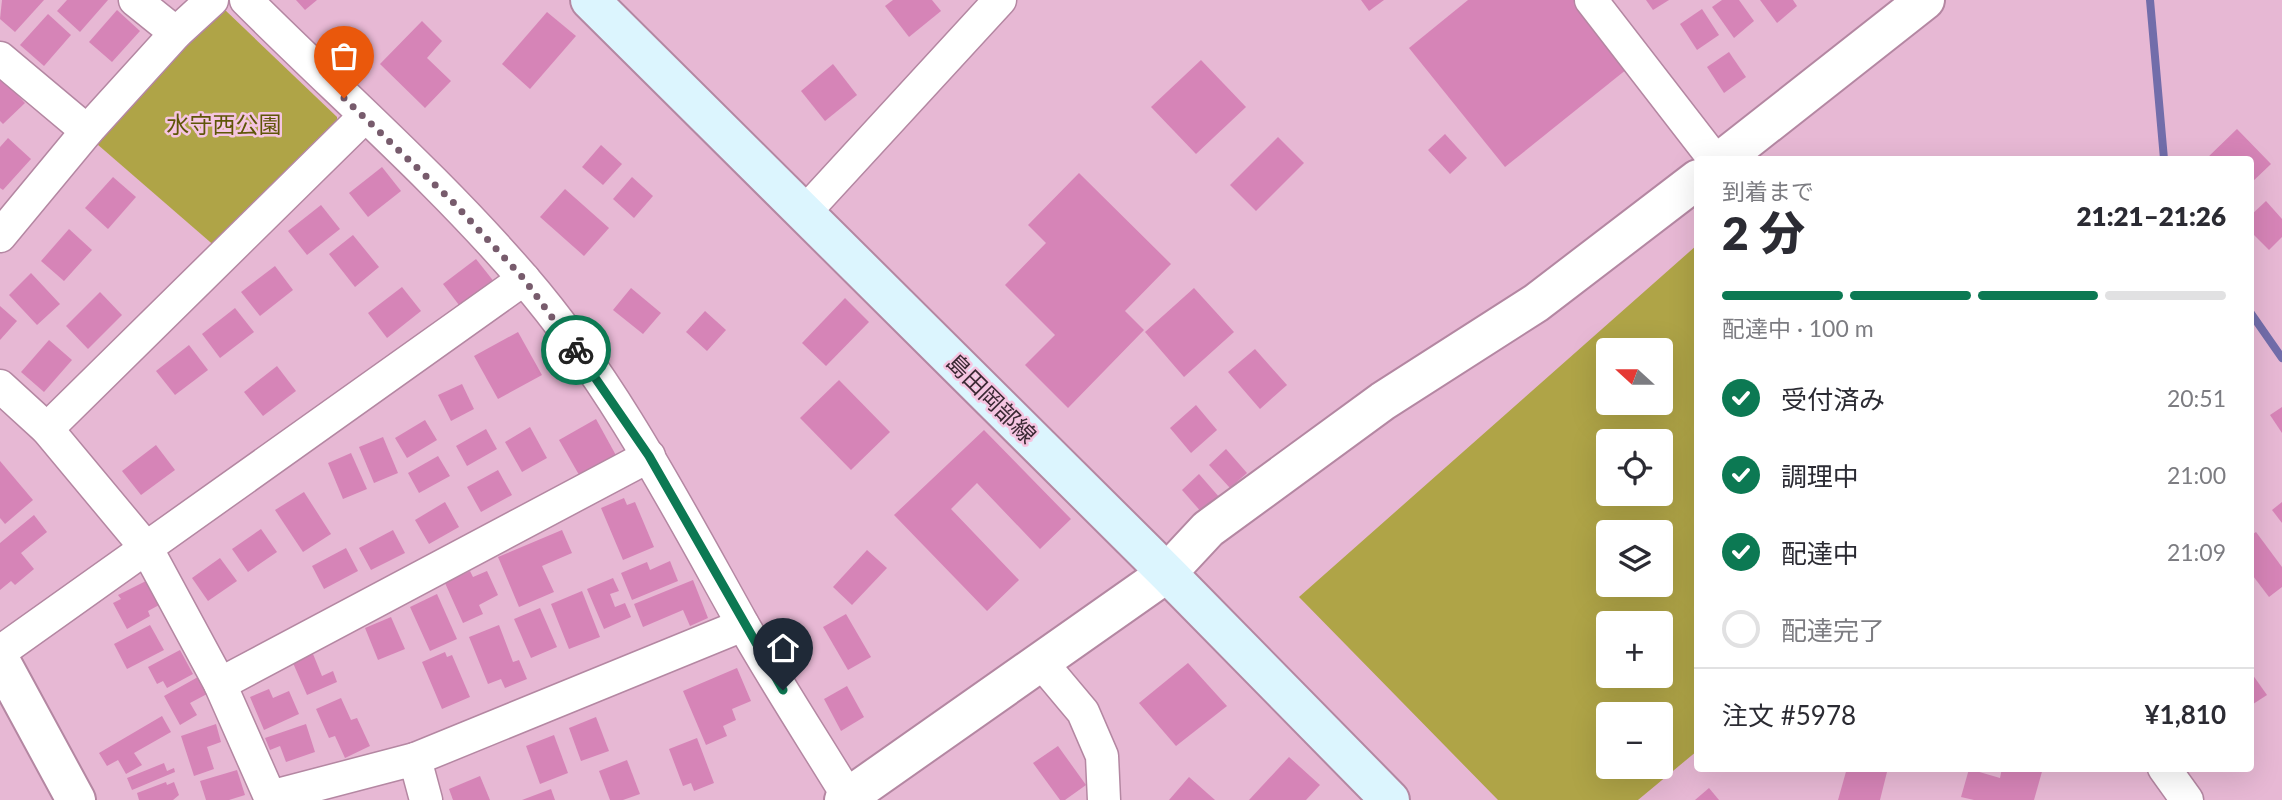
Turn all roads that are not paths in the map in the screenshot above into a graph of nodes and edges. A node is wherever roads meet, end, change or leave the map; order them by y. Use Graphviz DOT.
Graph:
graph roads {
  1 [pos="135,0"];
  2 [pos="212,0"];
  3 [pos="246,0"];
  4 [pos="590,0"];
  5 [pos="1591,0"];
  6 [pos="1925,0"];
  7 [pos="981,7"];
  8 [pos="176,33"];
  9 [pos="0,58"];
  10 [pos="364,117"];
  11 [pos="87,131"];
  12 [pos="1712,156"];
  13 [pos="1727,156"];
  14 [pos="1694,182"];
  15 [pos="805,212"];
  16 [pos="3,227"];
  17 [pos="524,279"];
  18 [pos="0,386"];
  19 [pos="47,429"];
  20 [pos="649,456"];
  21 [pos="147,549"];
  22 [pos="1167,572"];
  23 [pos="743,625"];
  24 [pos="0,652"];
  25 [pos="0,660"];
  26 [pos="1041,662"];
  27 [pos="220,684"];
  28 [pos="415,760"];
  29 [pos="2167,772"];
  30 [pos="847,799"];
  31 [pos="76,800"];
  32 [pos="426,800"];
  33 [pos="1104,800"];
  34 [pos="1390,800"];
  35 [pos="2187,800"];
  1 -- 8 [label="street"];
  2 -- 8 [label="street"];
  3 -- 10 [label="street"];
  4 -- 15 [label="main road, 島田岡部線"];
  5 -- 12 [label="street"];
  6 -- 13 [label="street"];
  7 -- 15 [label="street"];
  8 -- 11 [label="street"];
  9 -- 11 [label="street"];
  10 -- 17 [label="street"];
  10 -- 19 [label="street"];
  11 -- 16 [label="street"];
  14 -- 22 [label="street"];
  15 -- 22 [label="main road, 島田岡部線"];
  17 -- 20 [label="street"];
  17 -- 21 [label="street"];
  18 -- 19 [label="street"];
  19 -- 21 [label="street"];
  20 -- 23 [label="street"];
  20 -- 27 [label="street"];
  21 -- 24 [label="street"];
  21 -- 27 [label="street"];
  22 -- 26 [label="street"];
  22 -- 34 [label="main road, 島田岡部線"];
  23 -- 28 [label="street"];
  23 -- 30 [label="street"];
  25 -- 31 [label="street"];
  26 -- 30 [label="street"];
  26 -- 33 [label="street"];
  27 -- 28 [label="street"];
  28 -- 32 [label="street"];
  29 -- 35 [label="street"];
}
